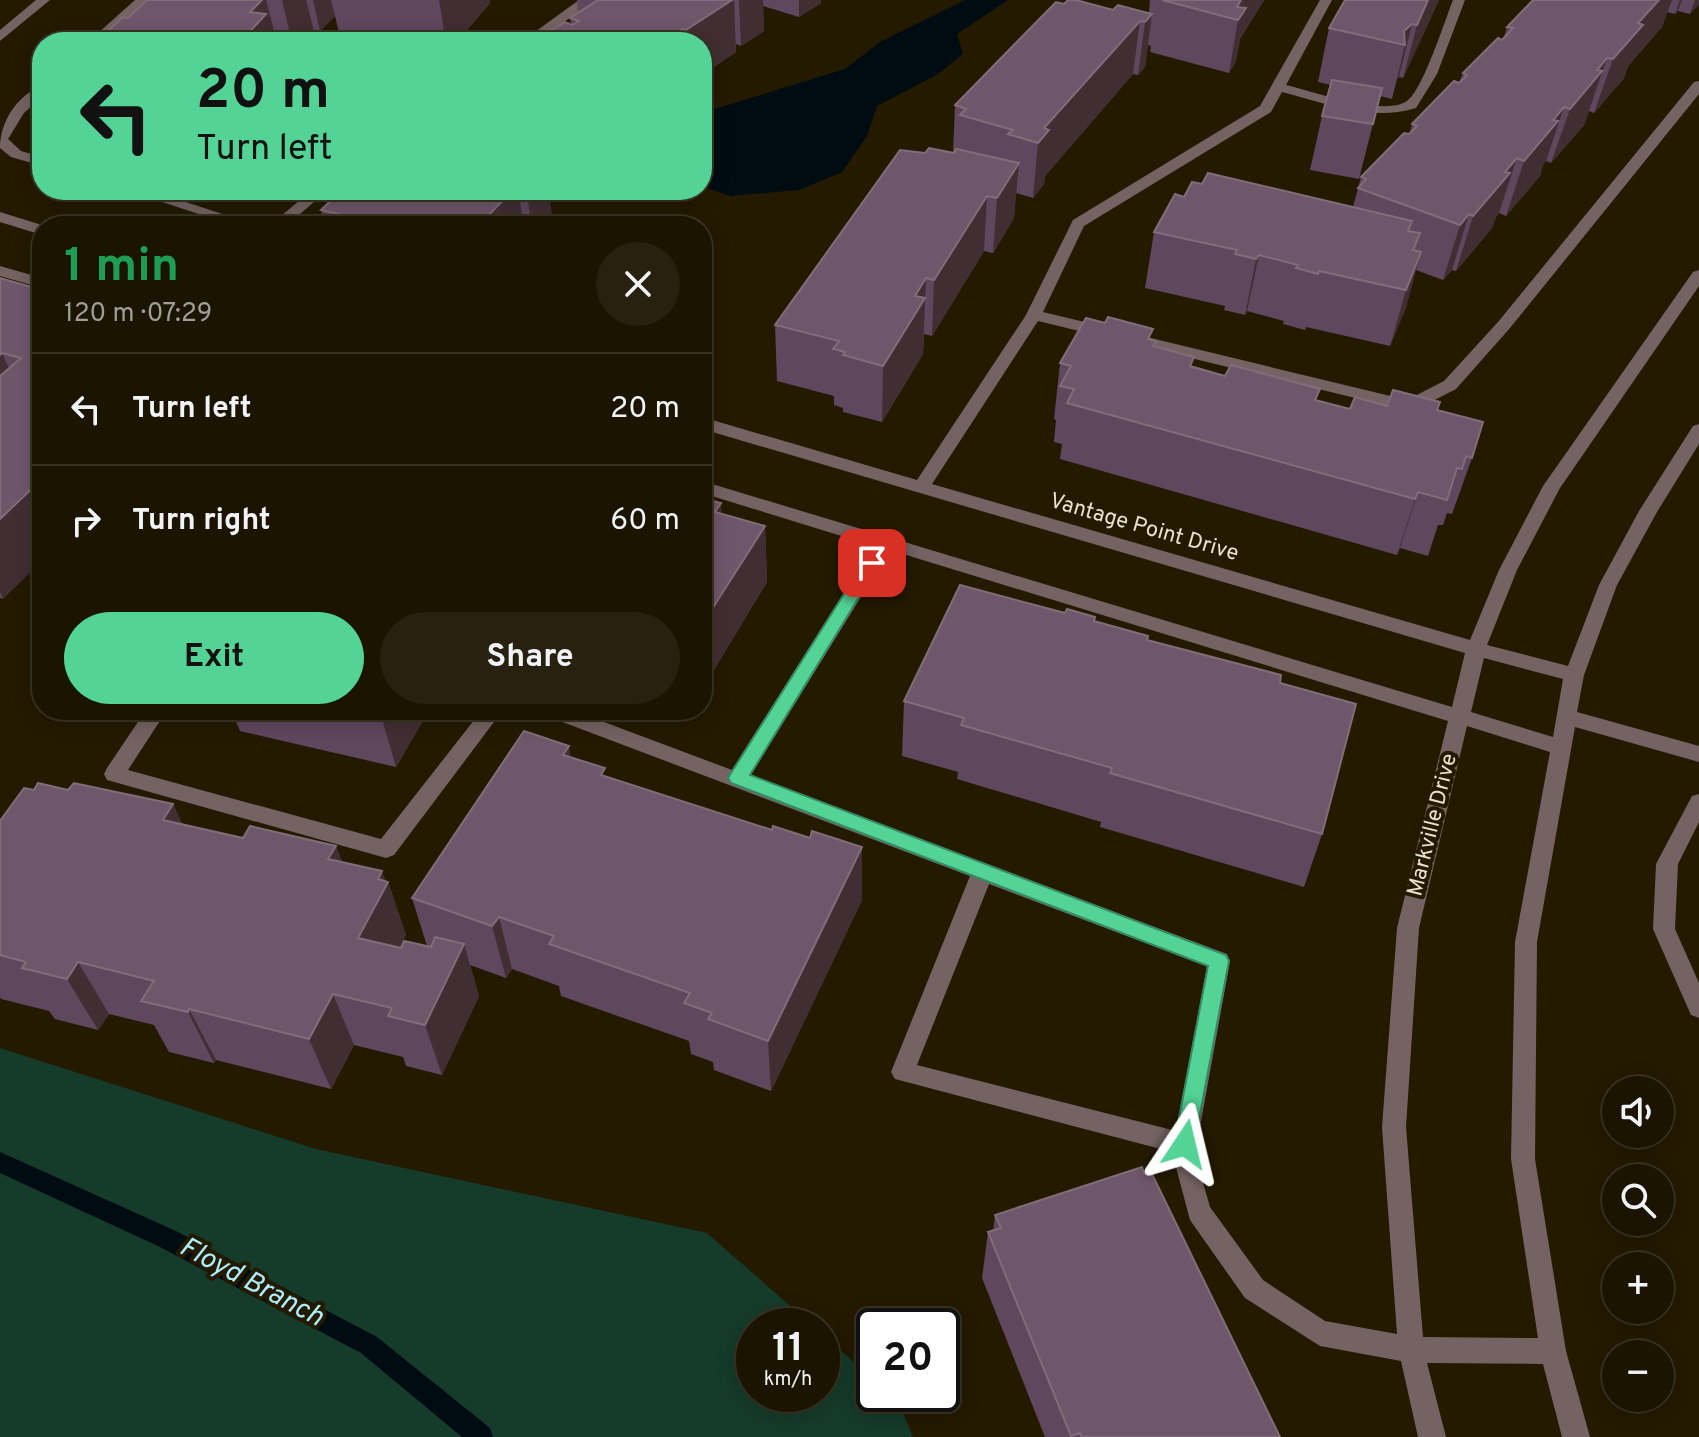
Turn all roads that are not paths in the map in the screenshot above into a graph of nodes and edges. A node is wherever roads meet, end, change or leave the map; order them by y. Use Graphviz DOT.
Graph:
graph roads {
  1 [pos="44,0"];
  2 [pos="143,0"];
  3 [pos="588,0"];
  4 [pos="1326,0"];
  5 [pos="1459,0"];
  6 [pos="106,32"];
  7 [pos="542,32"];
  8 [pos="0,37"];
  9 [pos="1699,85"];
  10 [pos="1278,87"];
  11 [pos="32,99"];
  12 [pos="32,159"];
  13 [pos="166,200"];
  14 [pos="309,200"];
  15 [pos="218,216"];
  16 [pos="289,216"];
  17 [pos="0,217"];
  18 [pos="32,227"];
  19 [pos="0,271"];
  20 [pos="1699,275"];
  21 [pos="32,280"];
  22 [pos="1034,315"];
  23 [pos="712,426"];
  24 [pos="1699,430"];
  25 [pos="921,488"];
  26 [pos="712,490"];
  27 [pos="885,543"];
  28 [pos="1476,649"];
  29 [pos="1574,675"];
  30 [pos="1567,717"];
  31 [pos="1459,718"];
  32 [pos="150,720"];
  33 [pos="485,720"];
  34 [pos="578,720"];
  35 [pos="1560,747"];
  36 [pos="1699,754"];
  37 [pos="738,778"];
  38 [pos="1699,802"];
  39 [pos="983,871"];
  40 [pos="1699,1008"];
  41 [pos="1185,1144"];
  42 [pos="1411,1350"];
  43 [pos="1553,1351"];
  44 [pos="1432,1437"];
  45 [pos="1576,1437"];
  1 -- 8 [label="street"];
  2 -- 6 [label="street"];
  3 -- 7 [label="street"];
  4 -- 10 [label="street"];
  5 -- 10 [label="street"];
  9 -- 22 [label="street"];
  10 -- 22 [label="street"];
  11 -- 12 [label="street"];
  13 -- 15 [label="street"];
  14 -- 16 [label="street"];
  17 -- 18 [label="street"];
  19 -- 21 [label="street"];
  20 -- 28 [label="street, Markville Drive"];
  22 -- 25 [label="street"];
  23 -- 25 [label="street, Vantage Point Drive"];
  24 -- 29 [label="street"];
  25 -- 28 [label="street, Vantage Point Drive"];
  26 -- 27 [label="street"];
  27 -- 31 [label="street"];
  27 -- 37 [label="street"];
  28 -- 29 [label="street, Vantage Point Drive"];
  28 -- 31 [label="street, Markville Drive"];
  29 -- 30 [label="street"];
  30 -- 35 [label="street"];
  30 -- 36 [label="street"];
  31 -- 35 [label="street"];
  31 -- 42 [label="street, Markville Drive"];
  32 -- 33 [label="street"];
  34 -- 37 [label="street"];
  35 -- 43 [label="street"];
  37 -- 39 [label="street"];
  38 -- 40 [label="street"];
  39 -- 41 [label="street"];
  39 -- 41 [label="street"];
  41 -- 42 [label="street"];
  42 -- 43 [label="street"];
  42 -- 44 [label="street, Markville Drive"];
  43 -- 45 [label="street"];
}
